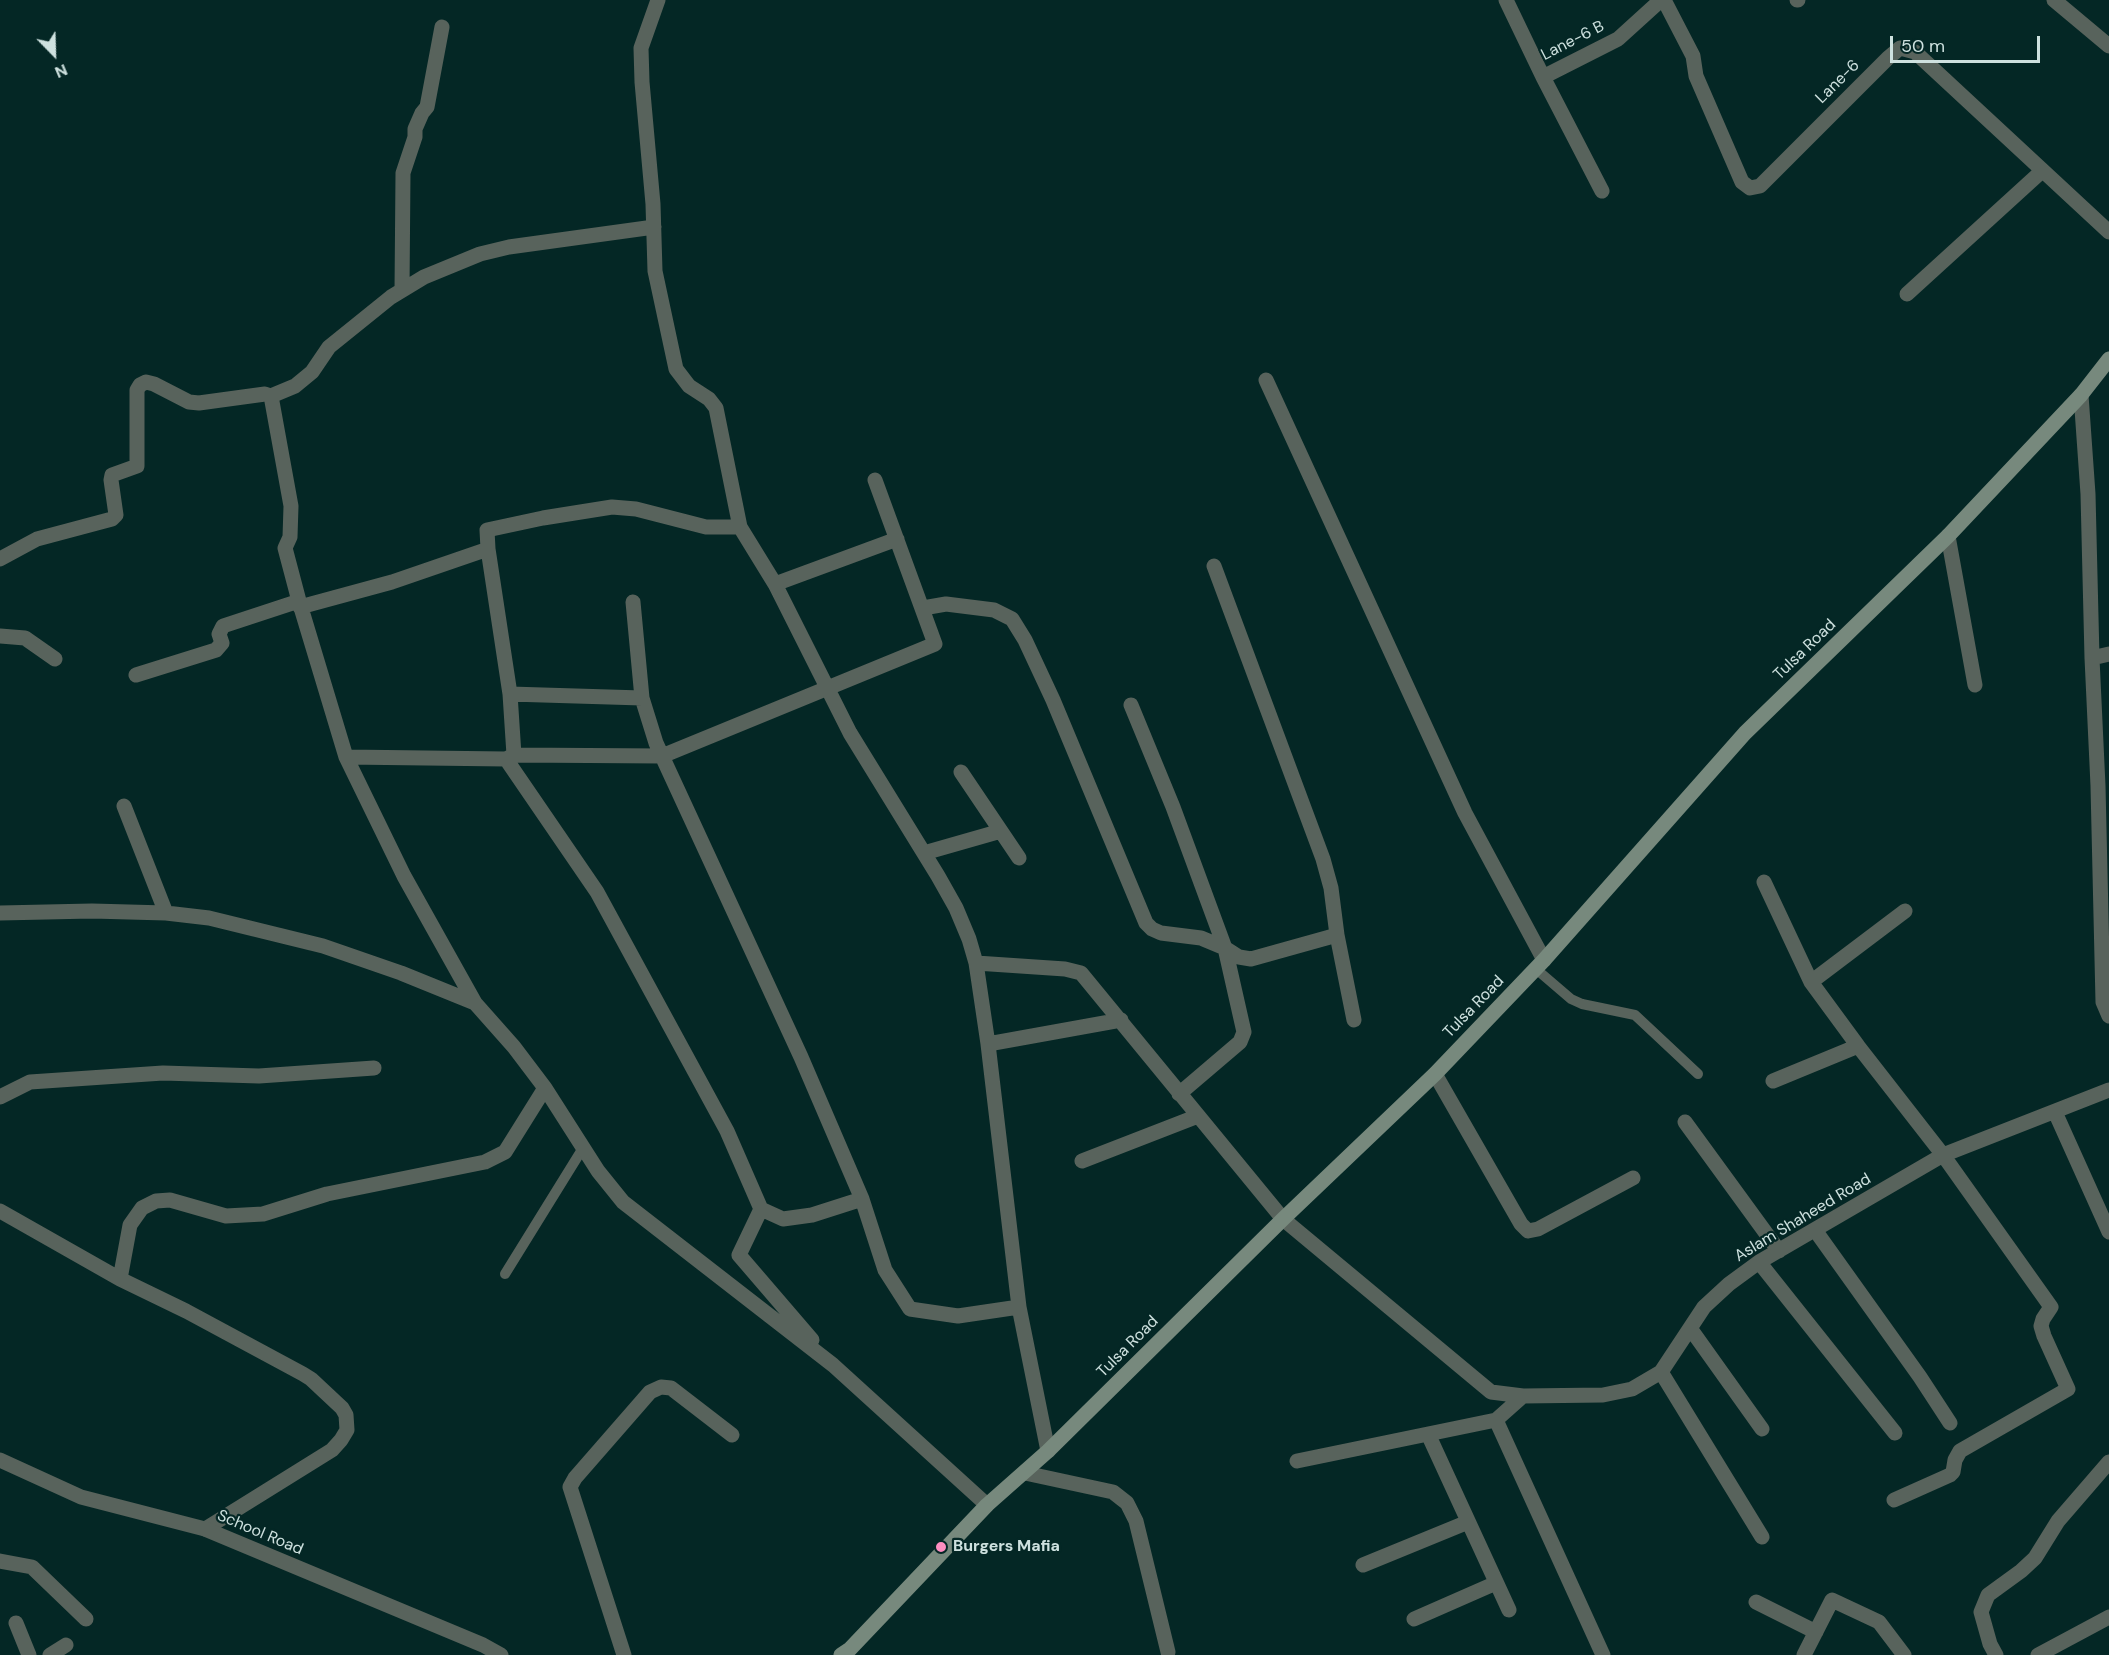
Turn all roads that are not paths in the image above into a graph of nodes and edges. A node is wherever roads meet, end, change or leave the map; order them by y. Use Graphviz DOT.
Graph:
graph roads {
  1 [pos="658,0"];
  2 [pos="1506,0"];
  3 [pos="1663,0"];
  4 [pos="2054,0"];
  5 [pos="442,27"];
  6 [pos="2109,46"];
  7 [pos="1543,76"];
  8 [pos="2042,171"];
  9 [pos="1602,191"];
  10 [pos="654,227"];
  11 [pos="2109,232"];
  12 [pos="402,290"];
  13 [pos="1907,294"];
  14 [pos="2109,359"];
  15 [pos="1266,380"];
  16 [pos="2081,394"];
  17 [pos="271,396"];
  18 [pos="875,480"];
  19 [pos="740,527"];
  20 [pos="1948,536"];
  21 [pos="897,539"];
  22 [pos="488,549"];
  23 [pos="0,559"];
  24 [pos="1214,566"];
  25 [pos="775,584"];
  26 [pos="633,602"];
  27 [pos="300,604"];
  28 [pos="923,608"];
  29 [pos="0,636"];
  30 [pos="2109,654"];
  31 [pos="2092,658"];
  32 [pos="55,659"];
  33 [pos="136,675"];
  34 [pos="1975,685"];
  35 [pos="827,690"];
  36 [pos="510,694"];
  37 [pos="642,698"];
  38 [pos="1131,705"];
  39 [pos="662,756"];
  40 [pos="510,757"];
  41 [pos="346,758"];
  42 [pos="961,772"];
  43 [pos="2103,785"];
  44 [pos="124,806"];
  45 [pos="1001,831"];
  46 [pos="924,853"];
  47 [pos="1019,858"];
  48 [pos="1764,882"];
  49 [pos="1905,911"];
  50 [pos="0,913"];
  51 [pos="165,913"];
  52 [pos="2105,933"];
  53 [pos="1337,935"];
  54 [pos="1225,948"];
  55 [pos="976,963"];
  56 [pos="1540,964"];
  57 [pos="1811,982"];
  58 [pos="475,1003"];
  59 [pos="2109,1016"];
  60 [pos="1121,1020"];
  61 [pos="1354,1020"];
  62 [pos="988,1044"];
  63 [pos="1858,1046"];
  64 [pos="374,1068"];
  65 [pos="1435,1074"];
  66 [pos="1698,1074"];
  67 [pos="1773,1081"];
  68 [pos="545,1088"];
  69 [pos="2109,1090"];
  70 [pos="1179,1094"];
  71 [pos="0,1097"];
  72 [pos="2055,1112"];
  73 [pos="1198,1116"];
  74 [pos="1685,1122"];
  75 [pos="583,1148"];
  76 [pos="1943,1155"];
  77 [pos="1082,1161"];
  78 [pos="1633,1178"];
  79 [pos="862,1199"];
  80 [pos="761,1209"];
  81 [pos="0,1210"];
  82 [pos="1283,1219"];
  83 [pos="1815,1230"];
  84 [pos="2109,1232"];
  85 [pos="1779,1251"];
  86 [pos="1759,1262"];
  87 [pos="505,1274"];
  88 [pos="120,1279"];
  89 [pos="1018,1307"];
  90 [pos="1690,1328"];
  91 [pos="832,1365"];
  92 [pos="1661,1372"];
  93 [pos="1523,1396"];
  94 [pos="1496,1420"];
  95 [pos="1950,1423"];
  96 [pos="1762,1429"];
  97 [pos="1895,1433"];
  98 [pos="1428,1434"];
  99 [pos="732,1435"];
  100 [pos="1048,1451"];
  101 [pos="0,1460"];
  102 [pos="1297,1461"];
  103 [pos="2109,1462"];
  104 [pos="1025,1473"];
  105 [pos="1894,1500"];
  106 [pos="987,1505"];
  107 [pos="1468,1522"];
  108 [pos="205,1529"];
  109 [pos="1762,1537"];
  110 [pos="0,1560"];
  111 [pos="1363,1565"];
  112 [pos="1496,1583"];
  113 [pos="1756,1602"];
  114 [pos="1509,1610"];
  115 [pos="2109,1617"];
  116 [pos="86,1619"];
  117 [pos="1414,1619"];
  118 [pos="16,1623"];
  119 [pos="1816,1632"];
  120 [pos="66,1645"];
  121 [pos="1168,1652"];
  122 [pos="29,1655"];
  123 [pos="50,1655"];
  124 [pos="501,1655"];
  125 [pos="624,1655"];
  126 [pos="841,1655"];
  127 [pos="1603,1655"];
  128 [pos="1804,1655"];
  129 [pos="1904,1655"];
  130 [pos="1996,1655"];
  131 [pos="2038,1655"];
  1 -- 10 [label="street"];
  2 -- 7 [label="street"];
  3 -- 7 [label="street, Lane-6 B"];
  3 -- 8 [label="street, Lane-6"];
  4 -- 6 [label="street"];
  5 -- 12 [label="street"];
  7 -- 9 [label="street, Lane-6 B"];
  8 -- 11 [label="street, Lane-6"];
  8 -- 13 [label="street"];
  10 -- 12 [label="street"];
  10 -- 19 [label="street"];
  12 -- 17 [label="street"];
  14 -- 16 [label="main road, Tulsa Road"];
  15 -- 56 [label="street"];
  16 -- 20 [label="main road, Tulsa Road"];
  16 -- 31 [label="street"];
  17 -- 23 [label="street"];
  17 -- 27 [label="street"];
  18 -- 21 [label="street"];
  19 -- 22 [label="street"];
  19 -- 25 [label="street"];
  20 -- 34 [label="street"];
  20 -- 56 [label="main road, Tulsa Road"];
  21 -- 25 [label="street"];
  21 -- 28 [label="street"];
  22 -- 27 [label="street"];
  22 -- 36 [label="street"];
  24 -- 53 [label="street"];
  25 -- 35 [label="street"];
  26 -- 37 [label="street"];
  27 -- 33 [label="street"];
  27 -- 41 [label="street"];
  28 -- 35 [label="street"];
  28 -- 54 [label="street"];
  29 -- 32 [label="street"];
  30 -- 31 [label="street"];
  31 -- 43 [label="street"];
  35 -- 39 [label="street"];
  35 -- 46 [label="street"];
  36 -- 37 [label="street"];
  36 -- 40 [label="street"];
  37 -- 39 [label="street"];
  38 -- 54 [label="street"];
  39 -- 40 [label="street"];
  39 -- 79 [label="street"];
  40 -- 41 [label="street"];
  40 -- 80 [label="street"];
  41 -- 58 [label="street"];
  42 -- 45 [label="street"];
  43 -- 52 [label="street"];
  44 -- 51 [label="street"];
  45 -- 46 [label="street"];
  45 -- 47 [label="street"];
  46 -- 55 [label="street"];
  48 -- 57 [label="street"];
  49 -- 57 [label="street"];
  50 -- 51 [label="street"];
  51 -- 58 [label="street"];
  52 -- 59 [label="street"];
  53 -- 54 [label="street"];
  53 -- 61 [label="street"];
  54 -- 70 [label="street"];
  55 -- 60 [label="street, Aslam Shaheed Road"];
  55 -- 62 [label="street"];
  56 -- 65 [label="main road, Tulsa Road"];
  56 -- 66 [label="lane"];
  57 -- 63 [label="street"];
  58 -- 68 [label="street"];
  60 -- 62 [label="street"];
  60 -- 70 [label="street, Aslam Shaheed Road"];
  62 -- 89 [label="street"];
  63 -- 67 [label="street"];
  63 -- 76 [label="street"];
  64 -- 71 [label="street"];
  65 -- 78 [label="street"];
  65 -- 82 [label="main road, Tulsa Road"];
  68 -- 75 [label="street"];
  68 -- 88 [label="street"];
  69 -- 72 [label="street, Aslam Shaheed Road"];
  70 -- 73 [label="street, Aslam Shaheed Road"];
  72 -- 76 [label="street, Aslam Shaheed Road"];
  72 -- 84 [label="street"];
  73 -- 77 [label="street"];
  73 -- 82 [label="street, Aslam Shaheed Road"];
  74 -- 85 [label="street"];
  75 -- 87 [label="lane"];
  75 -- 91 [label="street"];
  76 -- 83 [label="street, Aslam Shaheed Road"];
  76 -- 105 [label="street"];
  79 -- 80 [label="street"];
  79 -- 89 [label="street"];
  80 -- 91 [label="street"];
  81 -- 88 [label="street"];
  82 -- 93 [label="street, Aslam Shaheed Road"];
  82 -- 100 [label="main road, Tulsa Road"];
  83 -- 85 [label="street, Aslam Shaheed Road"];
  83 -- 95 [label="street"];
  85 -- 86 [label="street, Aslam Shaheed Road"];
  86 -- 90 [label="street, Aslam Shaheed Road"];
  86 -- 97 [label="street"];
  88 -- 108 [label="street"];
  89 -- 100 [label="street"];
  90 -- 92 [label="street, Aslam Shaheed Road"];
  90 -- 96 [label="street"];
  91 -- 106 [label="street"];
  92 -- 93 [label="street, Aslam Shaheed Road"];
  92 -- 109 [label="street"];
  93 -- 94 [label="street"];
  94 -- 98 [label="street"];
  94 -- 127 [label="street"];
  98 -- 102 [label="street"];
  98 -- 107 [label="street"];
  99 -- 125 [label="street"];
  100 -- 104 [label="main road, Tulsa Road"];
  101 -- 108 [label="street, School Road"];
  103 -- 130 [label="street"];
  104 -- 106 [label="main road, Tulsa Road"];
  104 -- 121 [label="street"];
  106 -- 126 [label="main road, Tulsa Road"];
  107 -- 111 [label="street"];
  107 -- 112 [label="street"];
  108 -- 124 [label="street, School Road"];
  110 -- 116 [label="street"];
  112 -- 114 [label="street"];
  112 -- 117 [label="street"];
  113 -- 119 [label="street"];
  115 -- 131 [label="street"];
  118 -- 122 [label="street"];
  119 -- 128 [label="street"];
  119 -- 129 [label="street"];
  120 -- 123 [label="street"];
}
